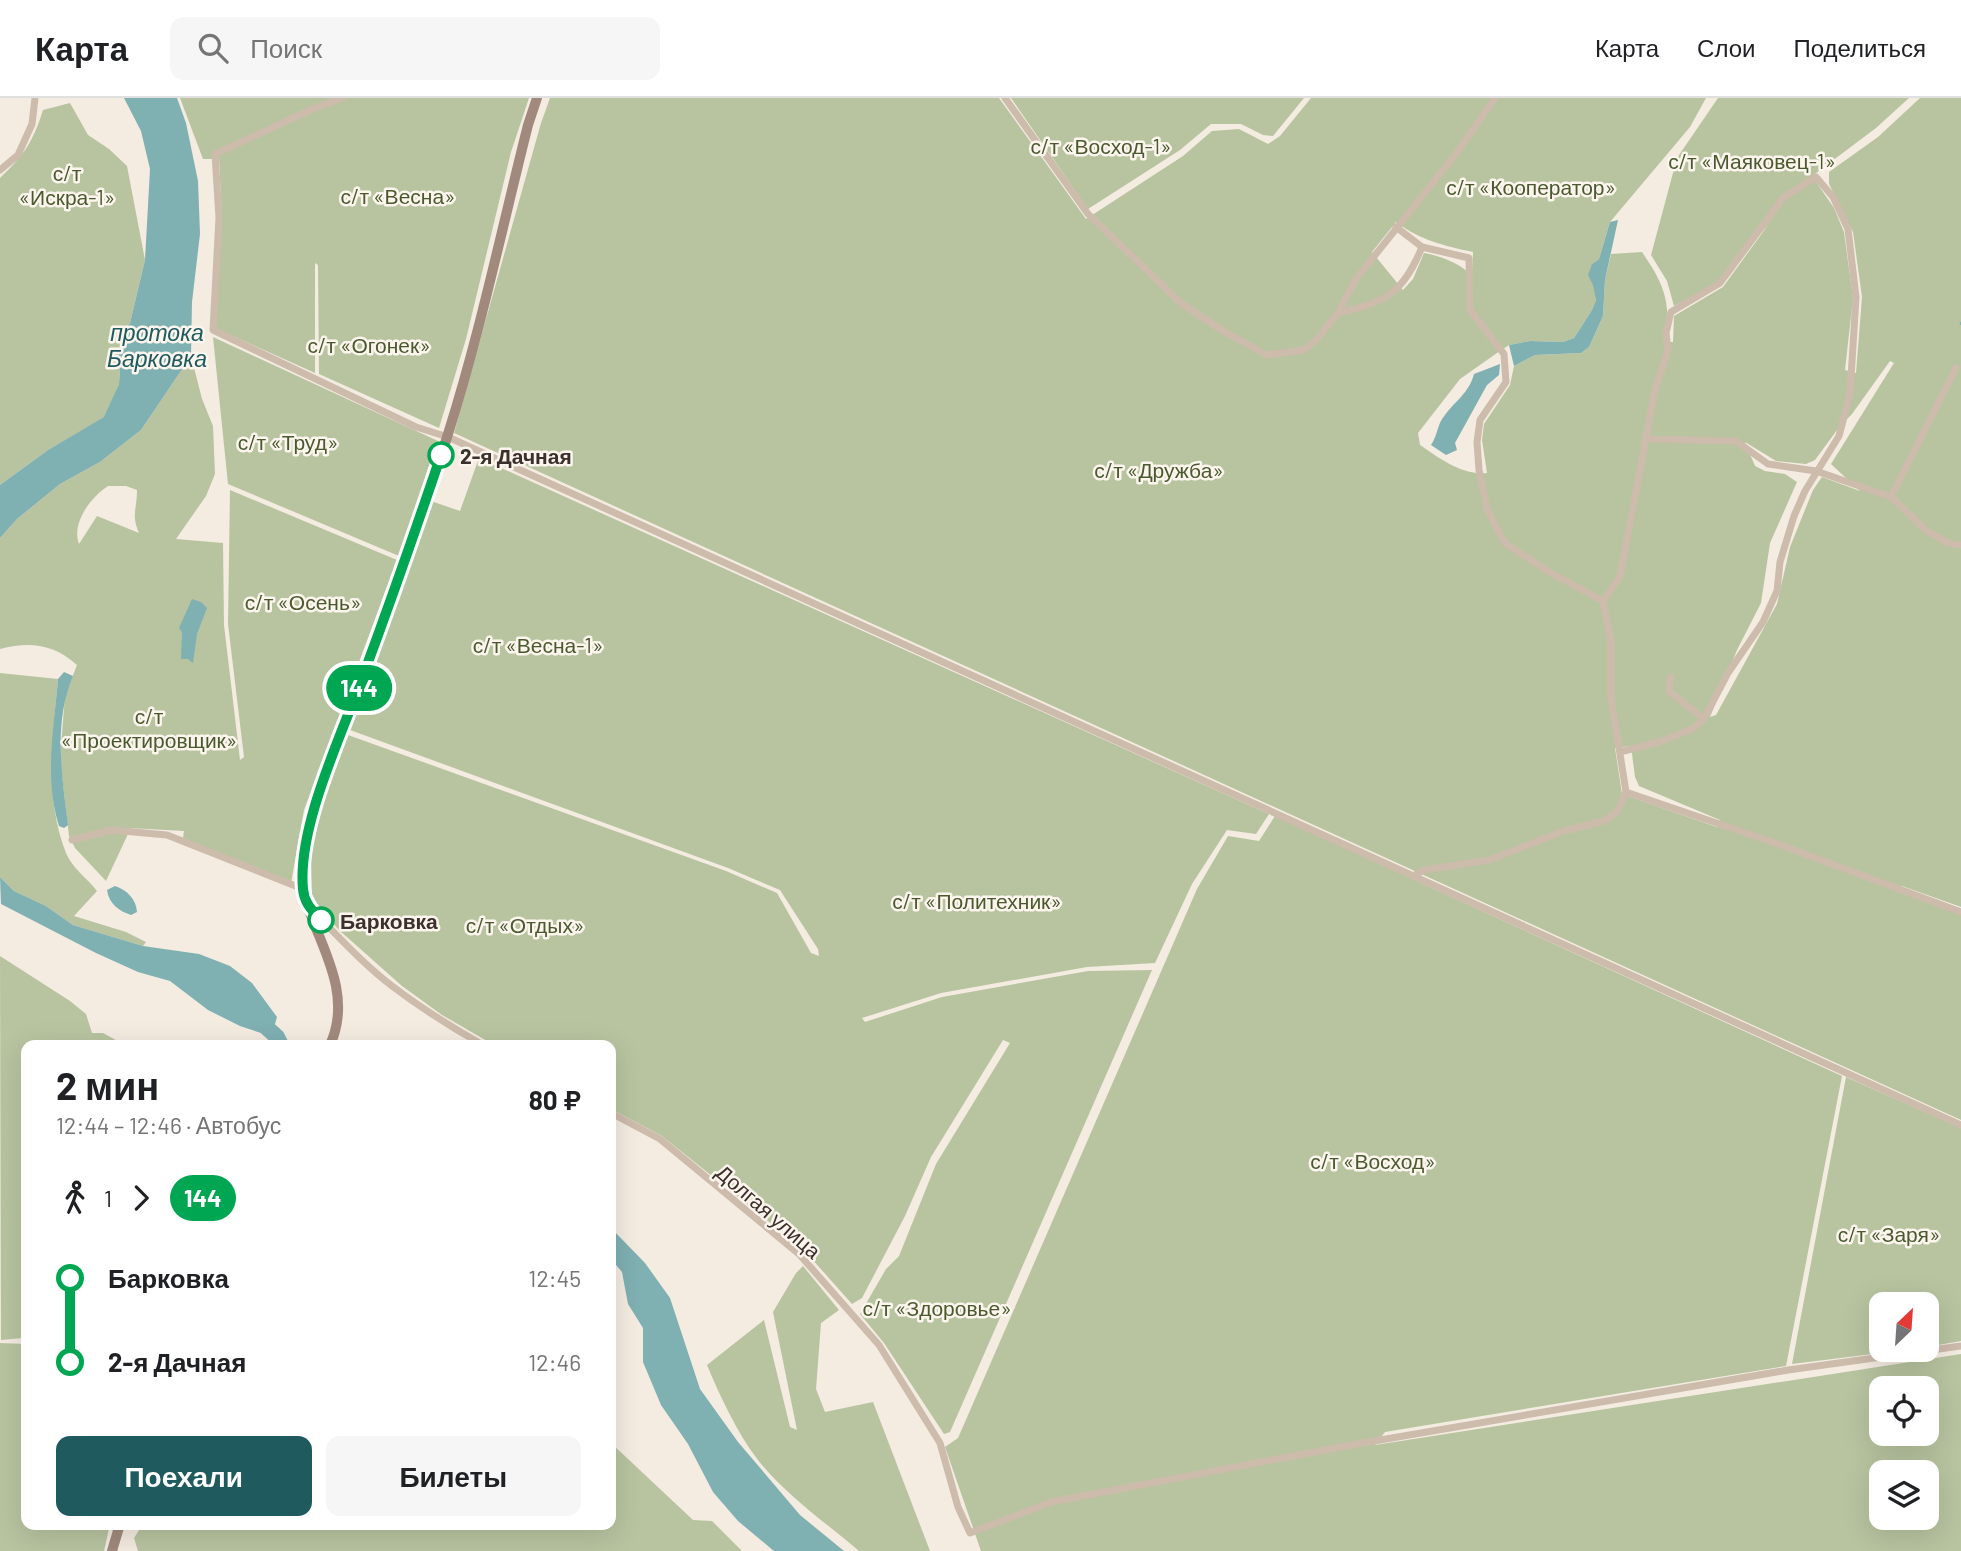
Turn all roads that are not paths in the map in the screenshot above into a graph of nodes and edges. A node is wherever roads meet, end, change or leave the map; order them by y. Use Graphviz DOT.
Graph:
graph roads {
  1 [pos="35,98"];
  2 [pos="343,98"];
  3 [pos="537,98"];
  4 [pos="1005,98"];
  5 [pos="1495,98"];
  6 [pos="0,170"];
  7 [pos="1396,227"];
  8 [pos="1422,247"];
  9 [pos="1338,313"];
  10 [pos="1956,368"];
  11 [pos="448,437"];
  12 [pos="1646,439"];
  13 [pos="1816,471"];
  14 [pos="1891,497"];
  15 [pos="1961,545"];
  16 [pos="1603,601"];
  17 [pos="1671,677"];
  18 [pos="1704,719"];
  19 [pos="1620,752"];
  20 [pos="1626,792"];
  21 [pos="72,840"];
  22 [pos="1415,875"];
  23 [pos="303,889"];
  24 [pos="307,905"];
  25 [pos="1961,912"];
  26 [pos="332,1040"];
  27 [pos="474,1040"];
  28 [pos="616,1116"];
  29 [pos="1961,1125"];
  30 [pos="1961,1346"];
  31 [pos="118,1530"];
  32 [pos="112,1551"];
  1 -- 6 [label="street"];
  2 -- 11 [label="street"];
  3 -- 11 [label="main road"];
  4 -- 9 [label="street"];
  5 -- 7 [label="street"];
  7 -- 8 [label="street"];
  7 -- 9 [label="street"];
  8 -- 9 [label="street"];
  8 -- 16 [label="street"];
  10 -- 14 [label="street"];
  11 -- 22 [label="street"];
  11 -- 23 [label="main road"];
  12 -- 13 [label="street"];
  12 -- 13 [label="street"];
  12 -- 16 [label="street"];
  13 -- 14 [label="street"];
  13 -- 18 [label="street"];
  14 -- 15 [label="street"];
  16 -- 19 [label="street"];
  17 -- 18 [label="street"];
  18 -- 19 [label="street"];
  19 -- 20 [label="street"];
  20 -- 22 [label="street"];
  20 -- 25 [label="street"];
  21 -- 23 [label="street"];
  22 -- 29 [label="street"];
  23 -- 24 [label="main road"];
  24 -- 26 [label="main road"];
  24 -- 27 [label="street"];
  28 -- 30 [label="street, Долгая улица"];
  31 -- 32 [label="main road"];
}
